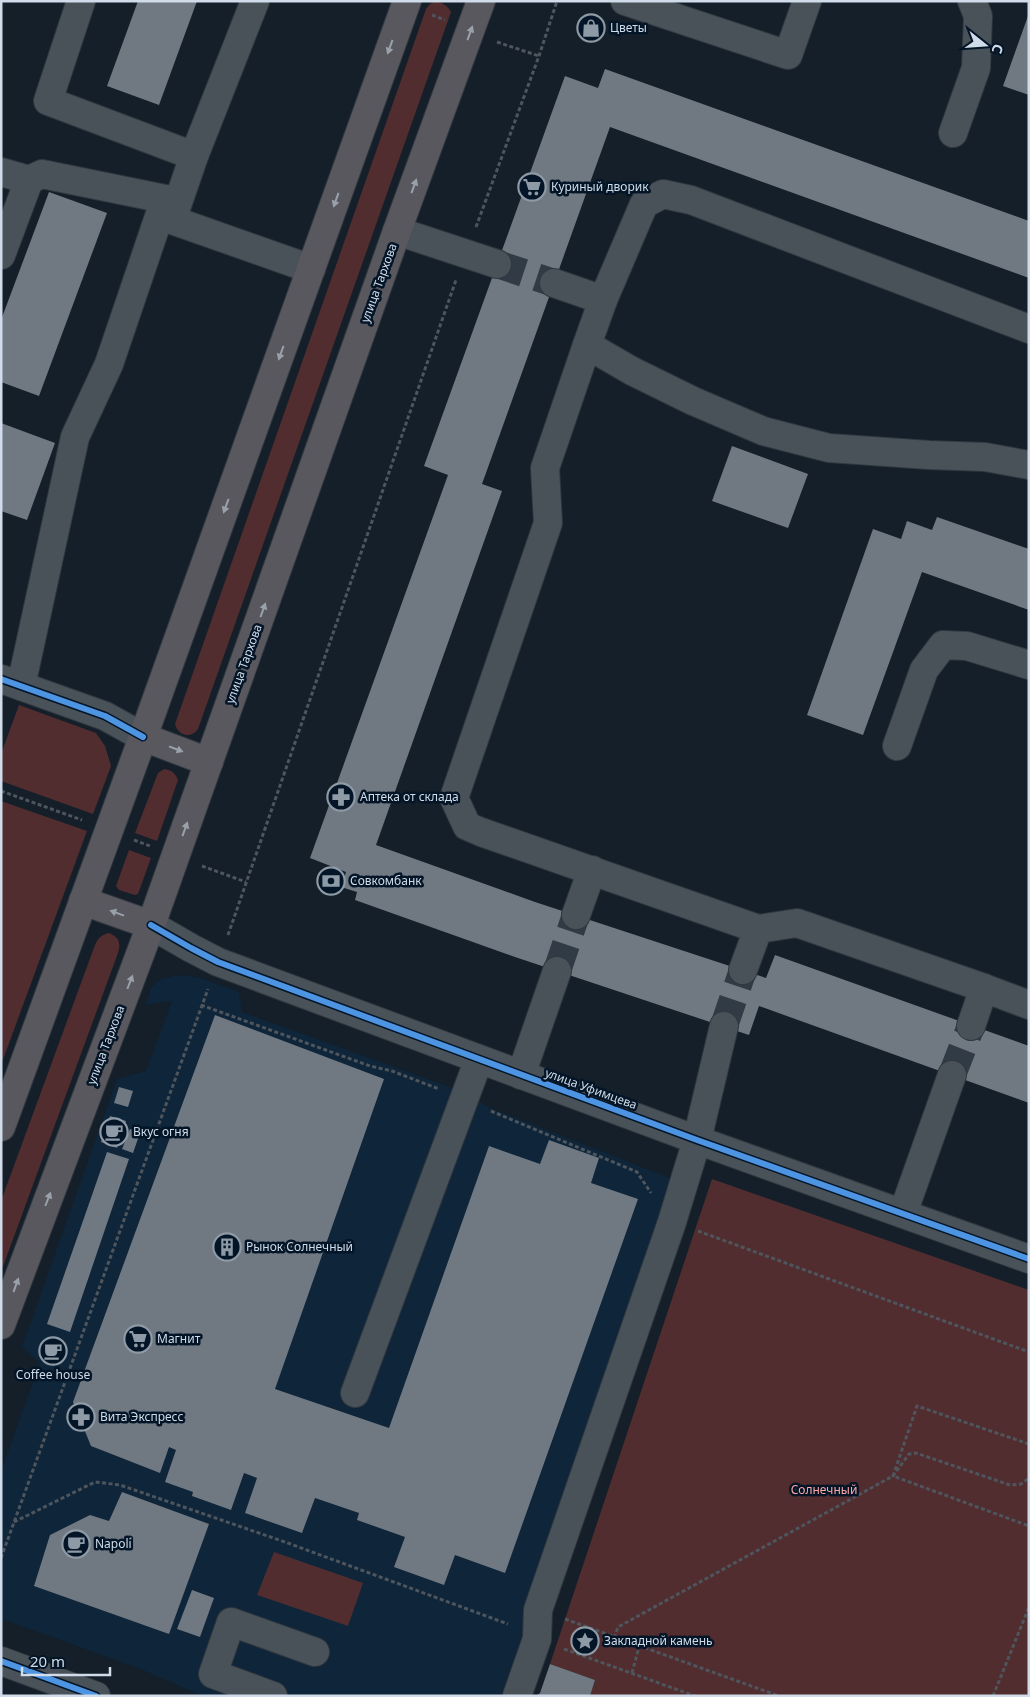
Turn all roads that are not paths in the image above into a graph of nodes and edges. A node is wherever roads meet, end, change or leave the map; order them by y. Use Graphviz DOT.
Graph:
graph roads {
  1 [pos="81,1"];
  2 [pos="255,1"];
  3 [pos="481,1"];
  4 [pos="625,1"];
  5 [pos="807,1"];
  6 [pos="972,1"];
  7 [pos="417,7"];
  8 [pos="953,133"];
  9 [pos="194,156"];
  10 [pos="1,172"];
  11 [pos="29,180"];
  12 [pos="169,210"];
  13 [pos="397,231"];
  14 [pos="1,255"];
  15 [pos="497,264"];
  16 [pos="311,269"];
  17 [pos="554,283"];
  18 [pos="603,300"];
  19 [pos="1029,329"];
  20 [pos="587,345"];
  21 [pos="1029,465"];
  22 [pos="1029,665"];
  23 [pos="11,682"];
  24 [pos="143,737"];
  25 [pos="897,746"];
  26 [pos="209,762"];
  27 [pos="592,870"];
  28 [pos="83,901"];
  29 [pos="576,915"];
  30 [pos="151,925"];
  31 [pos="758,929"];
  32 [pos="743,970"];
  33 [pos="557,971"];
  34 [pos="984,988"];
  35 [pos="1029,1005"];
  36 [pos="724,1026"];
  37 [pos="971,1026"];
  38 [pos="478,1059"];
  39 [pos="521,1075"];
  40 [pos="952,1076"];
  41 [pos="1,1127"];
  42 [pos="697,1140"];
  43 [pos="902,1213"];
  44 [pos="1029,1259"];
  45 [pos="1,1326"];
  46 [pos="355,1393"];
  47 [pos="315,1652"];
  48 [pos="1,1661"];
  49 [pos="96,1696"];
  50 [pos="272,1696"];
  51 [pos="517,1696"];
  1 -- 9 [label="street"];
  2 -- 9 [label="street"];
  13 -- 3 [label="main road, улица Тархова, one-way"];
  4 -- 5 [label="street"];
  6 -- 8 [label="street"];
  7 -- 16 [label="main road, one-way"];
  9 -- 12 [label="street"];
  10 -- 11 [label="street"];
  11 -- 12 [label="street"];
  11 -- 14 [label="street"];
  12 -- 16 [label="street"];
  12 -- 23 [label="street"];
  13 -- 15 [label="street"];
  26 -- 13 [label="main road, улица Тархова, one-way"];
  16 -- 24 [label="main road, one-way"];
  17 -- 18 [label="street"];
  18 -- 19 [label="street"];
  18 -- 20 [label="street"];
  20 -- 21 [label="street"];
  20 -- 27 [label="street"];
  22 -- 25 [label="street"];
  23 -- 24 [label="street"];
  24 -- 26 [label="main road, one-way"];
  24 -- 28 [label="main road"];
  30 -- 26 [label="main road, улица Тархова, one-way"];
  27 -- 29 [label="street"];
  27 -- 31 [label="street"];
  30 -- 28 [label="main road, one-way"];
  28 -- 41 [label="main road"];
  30 -- 38 [label="street, улица Уфимцева"];
  45 -- 30 [label="main road, улица Тархова, one-way"];
  31 -- 32 [label="street"];
  31 -- 34 [label="street"];
  33 -- 39 [label="street"];
  34 -- 35 [label="street"];
  34 -- 37 [label="street"];
  36 -- 42 [label="street"];
  38 -- 39 [label="street, улица Уфимцева"];
  38 -- 46 [label="street"];
  39 -- 42 [label="street, улица Уфимцева"];
  40 -- 43 [label="street"];
  42 -- 43 [label="street, улица Уфимцева"];
  42 -- 51 [label="street"];
  43 -- 44 [label="street, улица Уфимцева"];
  47 -- 50 [label="street"];
  48 -- 49 [label="street"];
}
